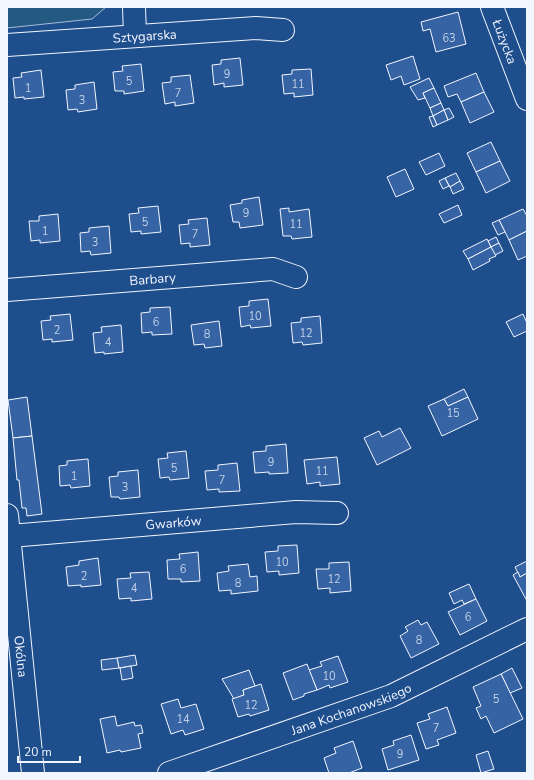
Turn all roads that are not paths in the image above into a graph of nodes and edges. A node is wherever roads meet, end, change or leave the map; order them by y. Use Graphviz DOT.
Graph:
graph roads {
  1 [pos="134,7"];
  2 [pos="492,7"];
  3 [pos="283,30"];
  4 [pos="135,36"];
  5 [pos="7,46"];
  6 [pos="527,99"];
  7 [pos="296,277"];
  8 [pos="7,290"];
  9 [pos="337,513"];
  10 [pos="7,515"];
  11 [pos="10,536"];
  12 [pos="527,629"];
  13 [pos="33,773"];
  14 [pos="169,773"];
  1 -- 4 [label="street"];
  2 -- 6 [label="street, Łużycka"];
  3 -- 4 [label="street, Sztygarska"];
  4 -- 5 [label="street, Sztygarska"];
  7 -- 8 [label="street, Barbary"];
  9 -- 11 [label="street, Gwarków"];
  10 -- 11 [label="street, Okólna"];
  11 -- 13 [label="street, Okólna"];
  12 -- 14 [label="street, Jana Kochanowskiego"];
}
